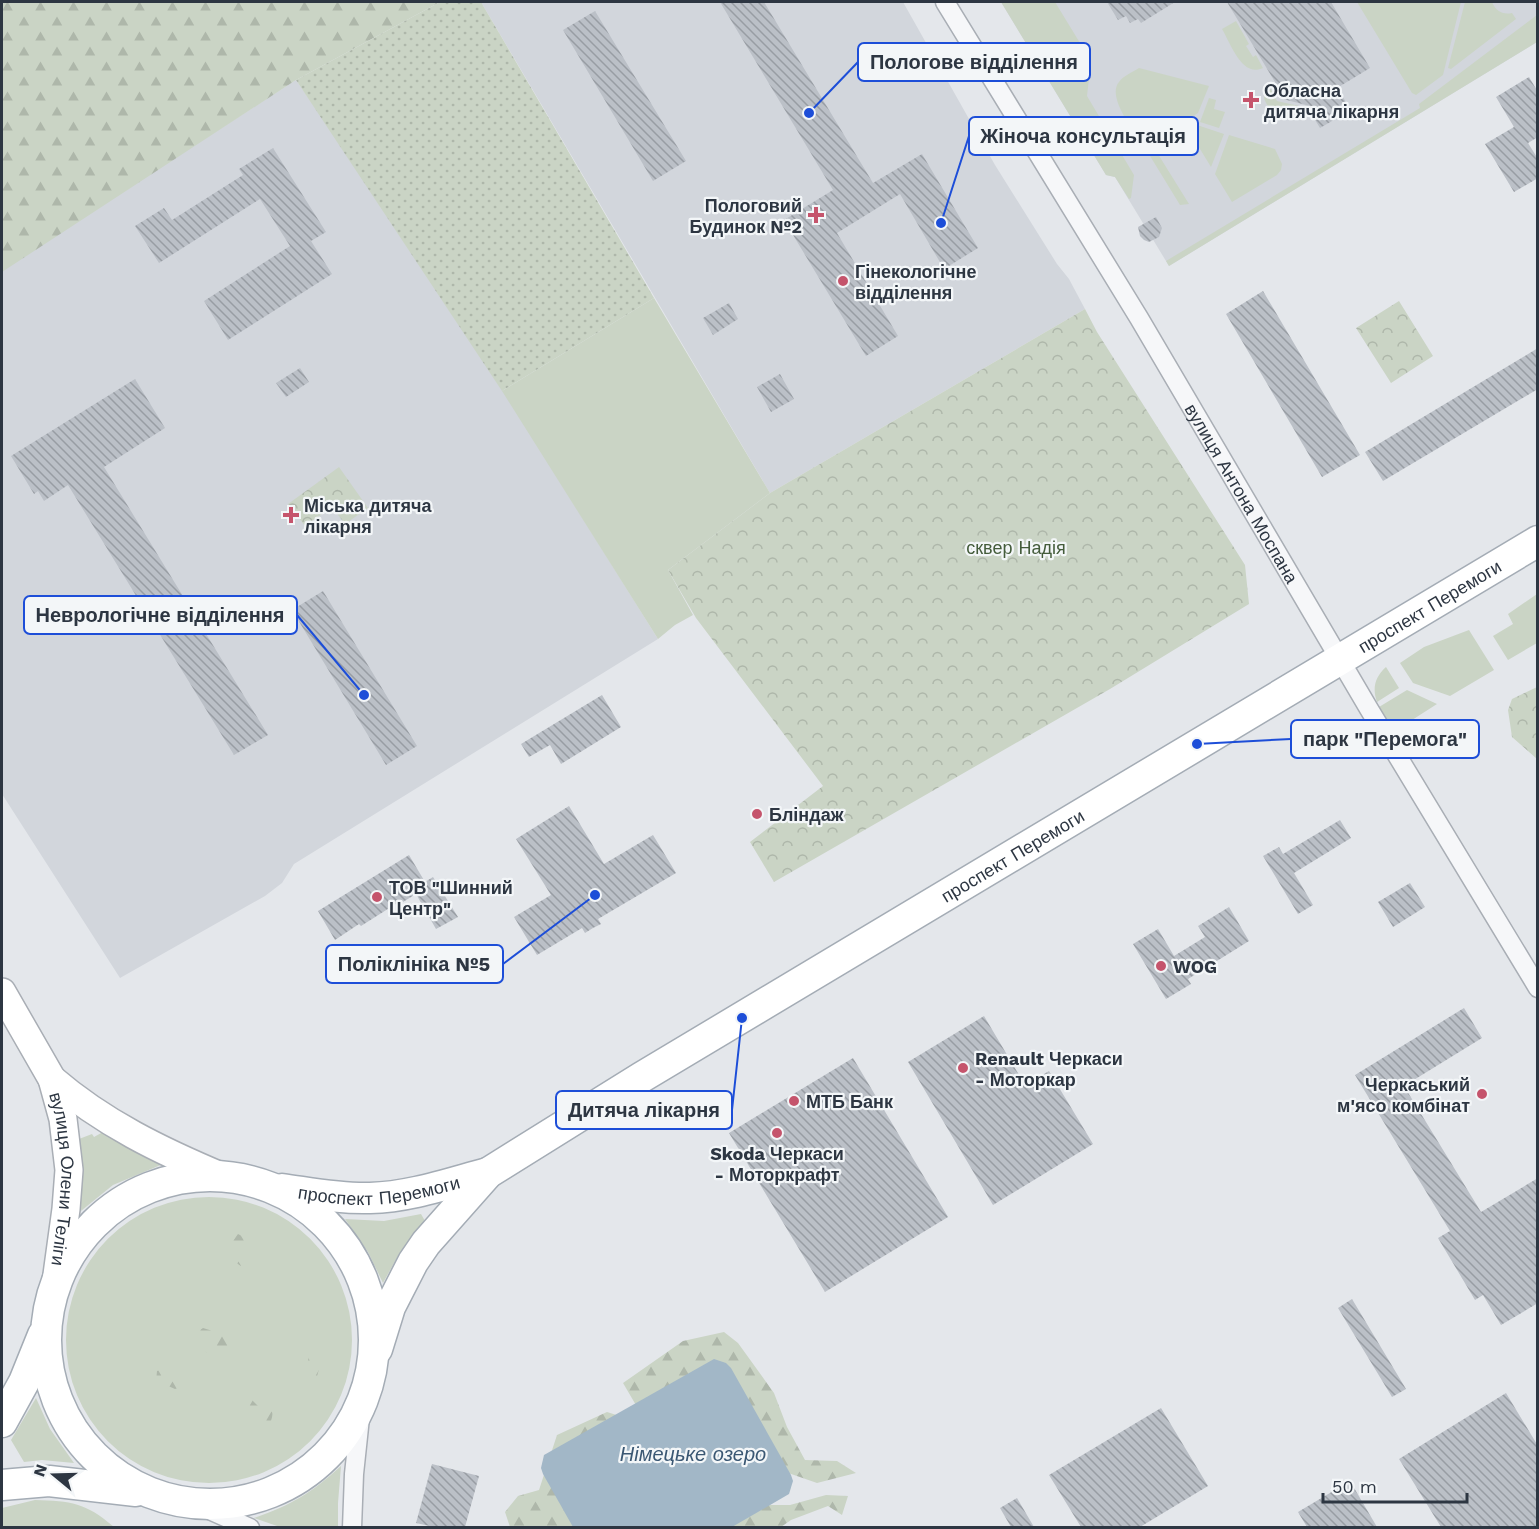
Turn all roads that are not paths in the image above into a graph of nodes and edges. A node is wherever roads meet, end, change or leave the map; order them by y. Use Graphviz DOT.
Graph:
graph roads {
  1 [pos="945,2"];
  2 [pos="1538,541"];
  3 [pos="1341,659"];
  4 [pos="1538,988"];
  5 [pos="2,992"];
  6 [pos="52,1078"];
  7 [pos="488,1173"];
  8 [pos="223,1177"];
  9 [pos="268,1187"];
  10 [pos="56,1282"];
  11 [pos="46,1327"];
  12 [pos="377,1349"];
  13 [pos="362,1399"];
  14 [pos="2,1422"];
  15 [pos="2,1485"];
  16 [pos="150,1493"];
  17 [pos="196,1504"];
  18 [pos="250,1527"];
  19 [pos="352,1527"];
  1 -- 3 [label="street, вулиця Антона Моспана"];
  2 -- 3 [label="main road, проспект Перемоги"];
  3 -- 4 [label="street, вулиця Антона Моспана"];
  3 -- 7 [label="main road, проспект Перемоги"];
  5 -- 6 [label="street, вулиця Олени Теліги"];
  6 -- 8 [label="street, вулиця Олени Теліги"];
  6 -- 10 [label="street, вулиця Олени Теліги"];
  7 -- 9 [label="main road, проспект Перемоги"];
  7 -- 12 [label="main road, проспект Перемоги"];
  8 -- 9 [label="main road"];
  8 -- 10 [label="main road"];
  9 -- 12 [label="main road"];
  10 -- 11 [label="main road"];
  11 -- 14 [label="main road"];
  11 -- 16 [label="main road"];
  12 -- 13 [label="main road, проспект Перемоги"];
  13 -- 17 [label="main road, проспект Перемоги"];
  13 -- 19 [label="street"];
  15 -- 16 [label="main road"];
  16 -- 17 [label="main road, проспект Перемоги"];
  17 -- 18 [label="street"];
}
